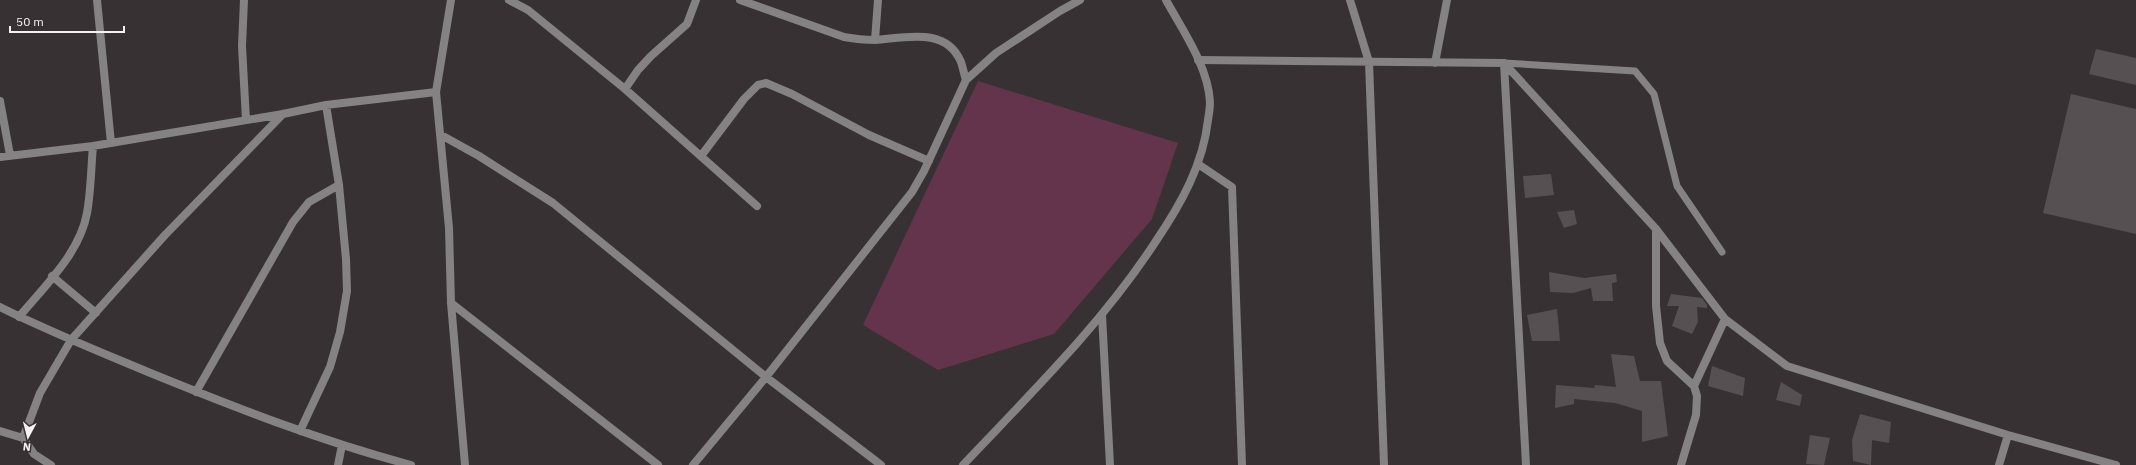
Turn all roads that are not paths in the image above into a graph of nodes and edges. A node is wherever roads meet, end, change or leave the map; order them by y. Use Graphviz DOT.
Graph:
graph roads {
  1 [pos="97,0"];
  2 [pos="244,0"];
  3 [pos="451,0"];
  4 [pos="509,0"];
  5 [pos="696,0"];
  6 [pos="740,0"];
  7 [pos="878,0"];
  8 [pos="1080,0"];
  9 [pos="1166,0"];
  10 [pos="1350,0"];
  11 [pos="1447,0"];
  12 [pos="875,40"];
  13 [pos="1198,60"];
  14 [pos="1368,62"];
  15 [pos="1436,63"];
  16 [pos="1504,63"];
  17 [pos="966,80"];
  18 [pos="625,88"];
  19 [pos="436,92"];
  20 [pos="0,101"];
  21 [pos="326,105"];
  22 [pos="283,114"];
  23 [pos="246,120"];
  24 [pos="441,135"];
  25 [pos="111,143"];
  26 [pos="93,146"];
  27 [pos="10,155"];
  28 [pos="701,156"];
  29 [pos="0,157"];
  30 [pos="928,161"];
  31 [pos="1198,164"];
  32 [pos="339,186"];
  33 [pos="757,206"];
  34 [pos="1656,229"];
  35 [pos="1722,252"];
  36 [pos="52,276"];
  37 [pos="451,303"];
  38 [pos="0,307"];
  39 [pos="96,313"];
  40 [pos="1102,315"];
  41 [pos="19,317"];
  42 [pos="1725,319"];
  43 [pos="71,340"];
  44 [pos="766,378"];
  45 [pos="1694,386"];
  46 [pos="196,392"];
  47 [pos="0,431"];
  48 [pos="300,431"];
  49 [pos="2008,435"];
  50 [pos="23,438"];
  51 [pos="342,445"];
  52 [pos="51,465"];
  53 [pos="338,465"];
  54 [pos="411,465"];
  55 [pos="465,465"];
  56 [pos="658,465"];
  57 [pos="693,465"];
  58 [pos="881,465"];
  59 [pos="963,465"];
  60 [pos="1110,465"];
  61 [pos="1242,465"];
  62 [pos="1384,465"];
  63 [pos="1526,465"];
  64 [pos="1681,465"];
  65 [pos="1999,465"];
  66 [pos="2114,465"];
  1 -- 25 [label="street"];
  2 -- 23 [label="street"];
  3 -- 19 [label="street"];
  4 -- 18 [label="street"];
  5 -- 18 [label="street"];
  6 -- 12 [label="street"];
  7 -- 12 [label="street"];
  8 -- 17 [label="street"];
  9 -- 13 [label="street"];
  10 -- 14 [label="street"];
  11 -- 15 [label="street"];
  12 -- 17 [label="street"];
  13 -- 14 [label="street"];
  13 -- 31 [label="street"];
  14 -- 15 [label="street"];
  14 -- 62 [label="street"];
  15 -- 16 [label="street"];
  16 -- 34 [label="street"];
  16 -- 35 [label="lane"];
  16 -- 63 [label="street"];
  17 -- 30 [label="street"];
  18 -- 28 [label="street"];
  19 -- 21 [label="street"];
  19 -- 24 [label="street"];
  20 -- 27 [label="street"];
  21 -- 22 [label="street"];
  21 -- 32 [label="street"];
  22 -- 23 [label="street"];
  22 -- 39 [label="street"];
  23 -- 25 [label="street"];
  24 -- 37 [label="street"];
  24 -- 44 [label="street"];
  25 -- 26 [label="street"];
  26 -- 27 [label="street"];
  26 -- 36 [label="street"];
  27 -- 29 [label="street"];
  28 -- 30 [label="street"];
  28 -- 33 [label="street"];
  30 -- 44 [label="street"];
  31 -- 40 [label="street"];
  31 -- 61 [label="street"];
  32 -- 46 [label="street"];
  32 -- 48 [label="street"];
  34 -- 42 [label="street"];
  34 -- 45 [label="street"];
  36 -- 39 [label="street"];
  36 -- 41 [label="street"];
  37 -- 55 [label="street"];
  37 -- 56 [label="street"];
  38 -- 41 [label="street"];
  39 -- 43 [label="street"];
  40 -- 59 [label="street"];
  40 -- 60 [label="street"];
  41 -- 43 [label="street"];
  42 -- 45 [label="street"];
  42 -- 49 [label="street"];
  43 -- 46 [label="street"];
  43 -- 50 [label="street"];
  44 -- 57 [label="street"];
  44 -- 58 [label="street"];
  45 -- 64 [label="street"];
  46 -- 48 [label="street"];
  47 -- 50 [label="street"];
  48 -- 51 [label="street"];
  49 -- 65 [label="street"];
  49 -- 66 [label="street"];
  50 -- 52 [label="street"];
  51 -- 53 [label="street"];
  51 -- 54 [label="street"];
}
